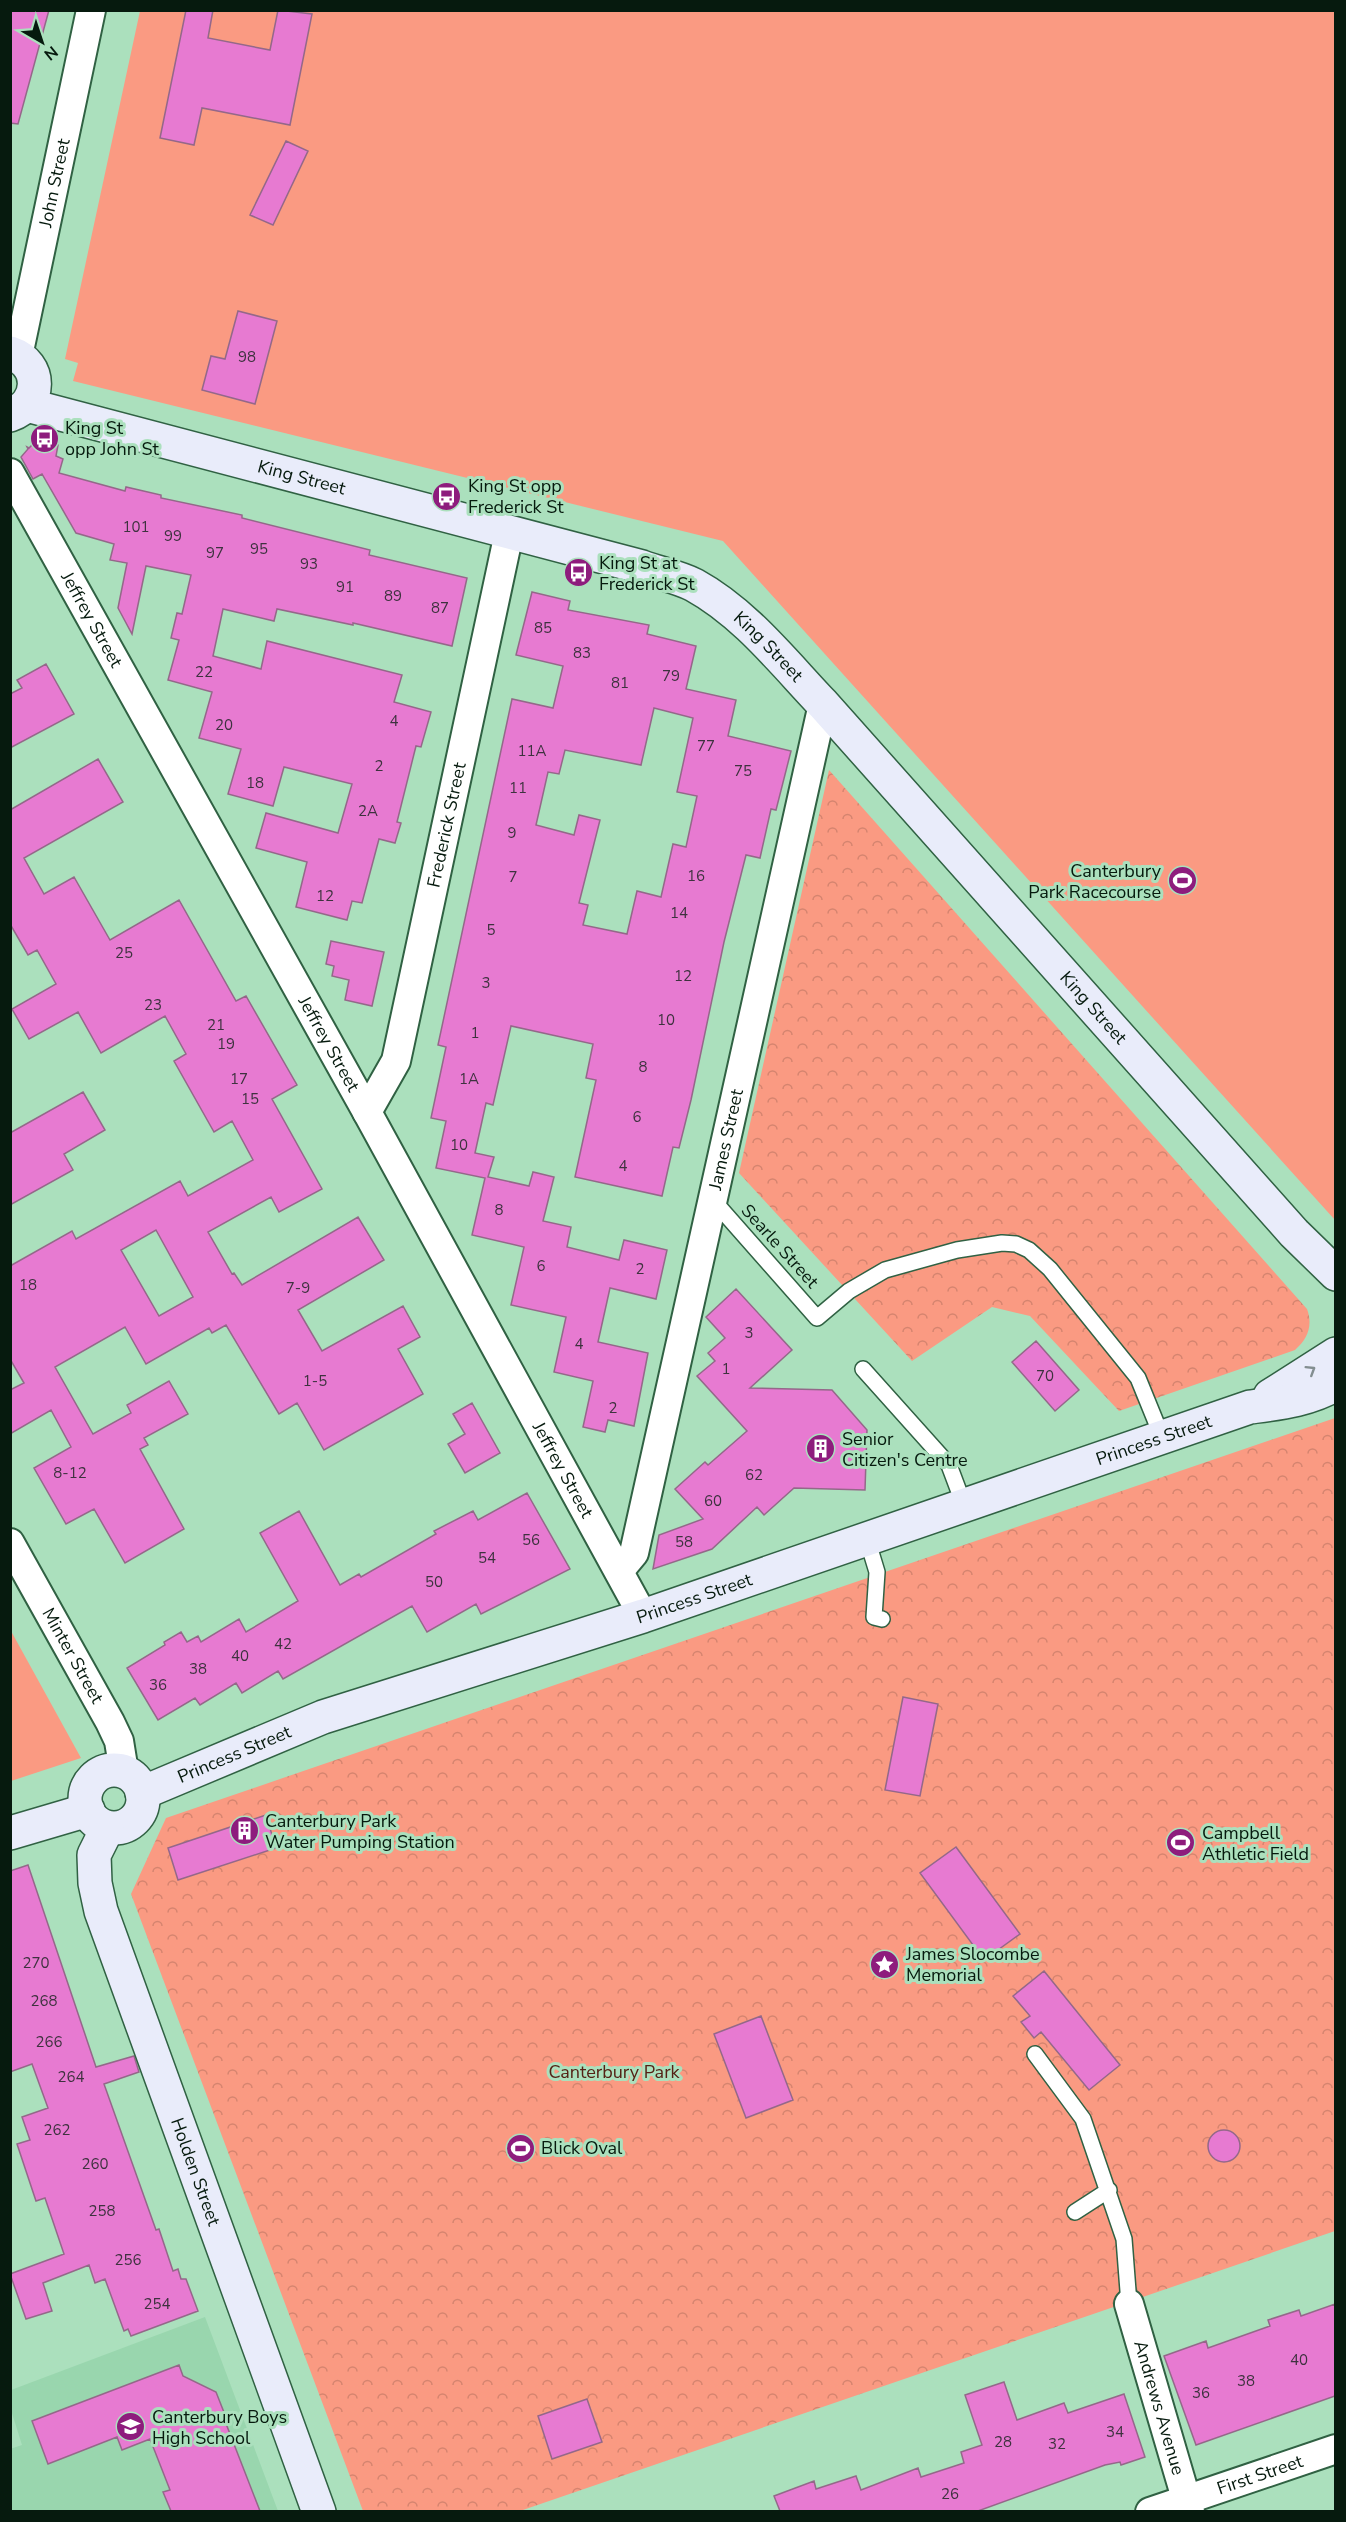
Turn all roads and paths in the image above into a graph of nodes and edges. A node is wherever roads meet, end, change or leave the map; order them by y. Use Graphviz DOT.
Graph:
graph roads {
  1 [pos="91,10"];
  2 [pos="14,355"];
  3 [pos="19,410"];
  4 [pos="10,473"];
  5 [pos="509,533"];
  6 [pos="823,704"];
  7 [pos="367,1112"];
  8 [pos="713,1200"];
  9 [pos="1294,1233"];
  10 [pos="1335,1274"];
  11 [pos="1335,1299"];
  12 [pos="1335,1354"];
  13 [pos="863,1369"];
  14 [pos="1335,1384"];
  15 [pos="1250,1407"];
  16 [pos="1162,1437"];
  17 [pos="964,1505"];
  18 [pos="867,1539"];
  19 [pos="10,1543"];
  20 [pos="619,1571"];
  21 [pos="643,1616"];
  22 [pos="882,1619"];
  23 [pos="133,1783"];
  24 [pos="98,1819"];
  25 [pos="10,1833"];
  26 [pos="1035,2054"];
  27 [pos="1109,2190"];
  28 [pos="1075,2212"];
  29 [pos="1129,2304"];
  30 [pos="1335,2449"];
  31 [pos="1188,2505"];
  32 [pos="319,2511"];
  33 [pos="1150,2511"];
  1 -- 2 [label="street, John Street"];
  2 -- 3 [label="street"];
  3 -- 5 [label="street, King Street"];
  4 -- 7 [label="street, Jeffrey Street"];
  5 -- 6 [label="street, King Street"];
  5 -- 7 [label="street, Frederick Street"];
  6 -- 8 [label="street, James Street"];
  6 -- 9 [label="street, King Street"];
  7 -- 20 [label="street, Jeffrey Street"];
  8 -- 16 [label="lane, Searle Street"];
  8 -- 20 [label="street, James Street"];
  9 -- 10 [label="street, King Street"];
  9 -- 11 [label="street, King Street"];
  15 -- 12 [label="street, Princess Street, one-way"];
  13 -- 17 [label="lane"];
  14 -- 15 [label="street, Princess Street"];
  15 -- 16 [label="street, Princess Street"];
  16 -- 17 [label="street, Princess Street"];
  17 -- 18 [label="street, Princess Street"];
  18 -- 21 [label="street, Princess Street"];
  18 -- 22 [label="lane"];
  19 -- 23 [label="street, Minter Street"];
  20 -- 21 [label="street, Jeffrey Street"];
  21 -- 23 [label="street, Princess Street"];
  23 -- 24 [label="street"];
  23 -- 24 [label="street"];
  24 -- 25 [label="street"];
  24 -- 32 [label="street, Holden Street"];
  26 -- 27 [label="lane"];
  27 -- 28 [label="lane"];
  27 -- 29 [label="lane"];
  29 -- 31 [label="street, Andrews Avenue"];
  30 -- 31 [label="street, First Street"];
  31 -- 33 [label="street, First Street"];
}
